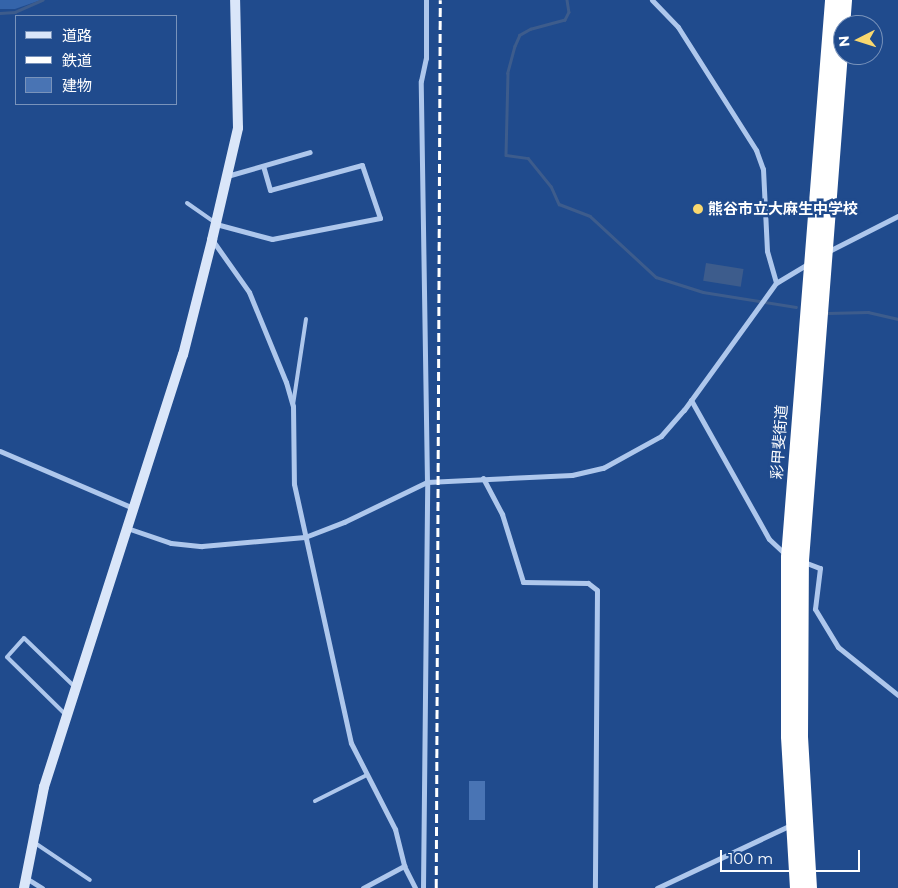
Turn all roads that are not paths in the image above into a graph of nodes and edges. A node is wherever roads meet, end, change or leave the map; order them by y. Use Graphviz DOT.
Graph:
graph roads {
  1 [pos="235,0"];
  2 [pos="426,0"];
  3 [pos="652,0"];
  4 [pos="832,0"];
  5 [pos="844,0"];
  6 [pos="310,152"];
  7 [pos="263,166"];
  8 [pos="227,176"];
  9 [pos="187,203"];
  10 [pos="898,216"];
  11 [pos="216,224"];
  12 [pos="212,240"];
  13 [pos="817,258"];
  14 [pos="776,283"];
  15 [pos="306,318"];
  16 [pos="691,400"];
  17 [pos="293,406"];
  18 [pos="0,451"];
  19 [pos="483,478"];
  20 [pos="428,482"];
  21 [pos="133,508"];
  22 [pos="127,528"];
  23 [pos="305,537"];
  24 [pos="795,559"];
  25 [pos="75,687"];
  26 [pos="898,695"];
  27 [pos="66,715"];
  28 [pos="367,775"];
  29 [pos="315,801"];
  30 [pos="798,824"];
  31 [pos="33,841"];
  32 [pos="404,866"];
  33 [pos="90,880"];
  34 [pos="25,883"];
  35 [pos="42,888"];
  36 [pos="364,888"];
  37 [pos="415,888"];
  38 [pos="423,888"];
  39 [pos="595,888"];
  40 [pos="657,888"];
  41 [pos="797,888"];
  42 [pos="810,888"];
  1 -- 8 [label="street"];
  2 -- 20 [label="street"];
  3 -- 14 [label="street"];
  4 -- 13 [label="highway, 彩甲斐街道"];
  5 -- 13 [label="highway, 彩甲斐街道"];
  6 -- 7 [label="street"];
  7 -- 8 [label="street"];
  7 -- 11 [label="street"];
  8 -- 11 [label="street"];
  9 -- 11 [label="lane"];
  10 -- 13 [label="street"];
  11 -- 12 [label="street"];
  12 -- 17 [label="street"];
  12 -- 21 [label="street"];
  13 -- 14 [label="street"];
  13 -- 24 [label="highway, 彩甲斐街道"];
  14 -- 16 [label="street"];
  15 -- 17 [label="lane"];
  16 -- 19 [label="street"];
  16 -- 24 [label="street"];
  17 -- 23 [label="street"];
  18 -- 21 [label="street"];
  19 -- 20 [label="street"];
  19 -- 39 [label="street"];
  20 -- 23 [label="street"];
  20 -- 38 [label="street"];
  21 -- 22 [label="street"];
  22 -- 23 [label="street"];
  22 -- 25 [label="street"];
  23 -- 28 [label="street"];
  24 -- 26 [label="street"];
  24 -- 30 [label="highway, 彩甲斐街道"];
  25 -- 27 [label="street"];
  25 -- 27 [label="lane"];
  27 -- 31 [label="street"];
  28 -- 29 [label="lane"];
  28 -- 32 [label="street"];
  30 -- 40 [label="street"];
  30 -- 41 [label="highway, 彩甲斐街道"];
  30 -- 42 [label="highway, 彩甲斐街道"];
  31 -- 33 [label="lane"];
  31 -- 34 [label="street"];
  32 -- 36 [label="street"];
  32 -- 37 [label="street"];
  34 -- 35 [label="street"];
}
